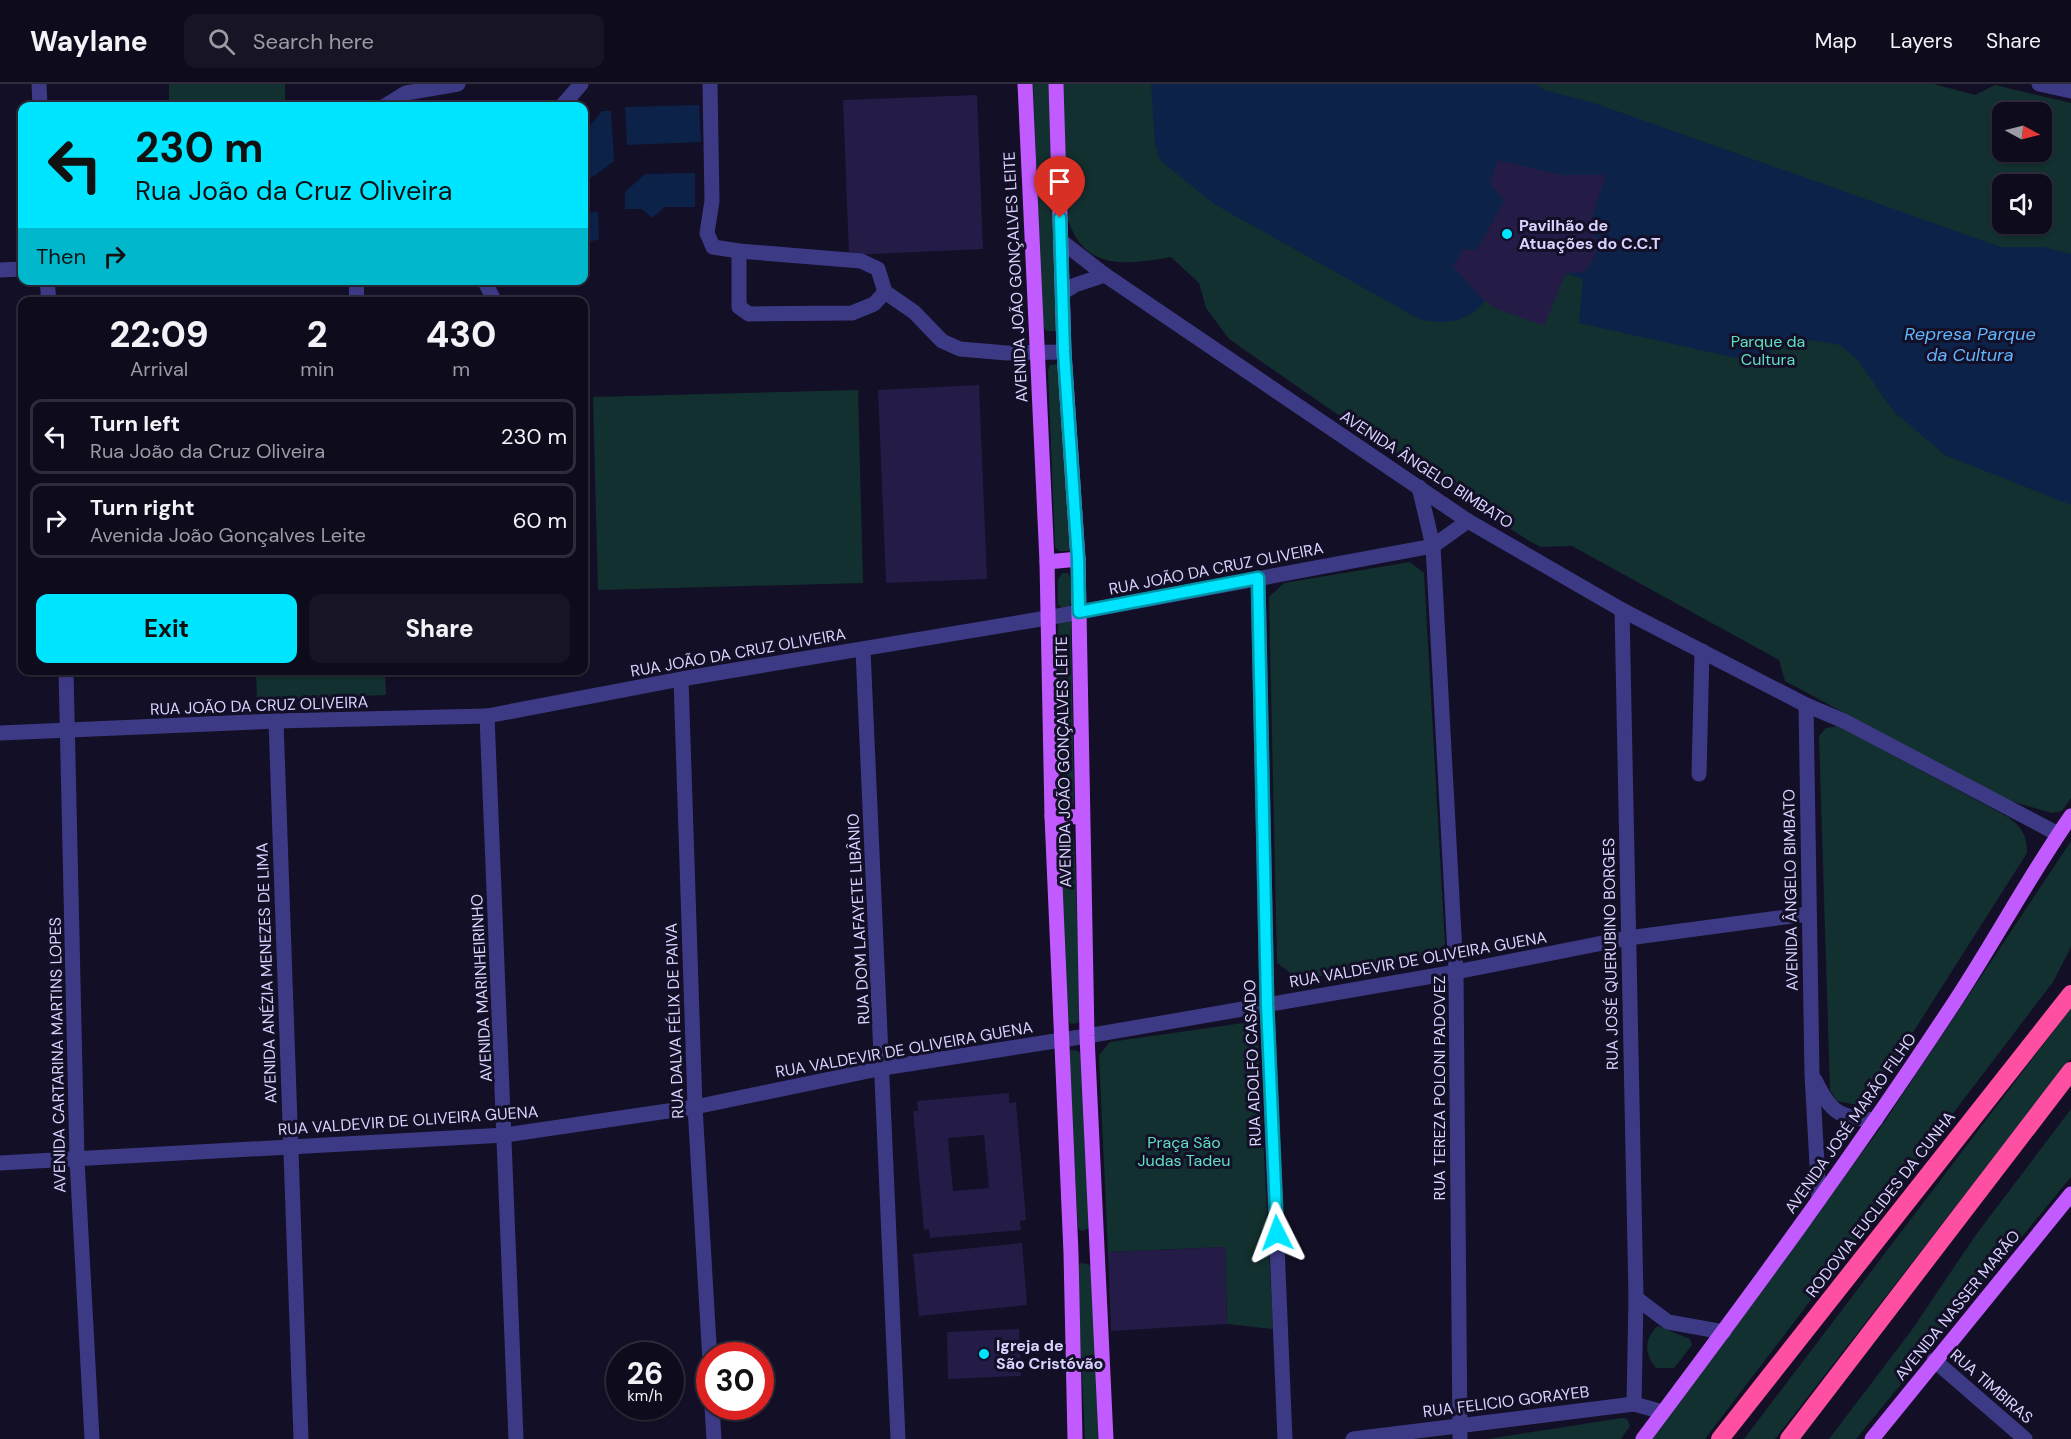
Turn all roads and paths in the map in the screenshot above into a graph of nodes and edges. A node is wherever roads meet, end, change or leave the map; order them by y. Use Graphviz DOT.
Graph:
graph roads {
  1 [pos="39,84"];
  2 [pos="458,84"];
  3 [pos="582,84"];
  4 [pos="710,84"];
  5 [pos="1025,84"];
  6 [pos="1056,84"];
  7 [pos="2039,84"];
  8 [pos="2071,92"];
  9 [pos="40,102"];
  10 [pos="392,102"];
  11 [pos="566,102"];
  12 [pos="1061,241"];
  13 [pos="739,251"];
  14 [pos="18,269"];
  15 [pos="0,270"];
  16 [pos="1105,275"];
  17 [pos="885,292"];
  18 [pos="1064,292"];
  19 [pos="1064,352"];
  20 [pos="1036,353"];
  21 [pos="1419,487"];
  22 [pos="1468,521"];
  23 [pos="1433,546"];
  24 [pos="1078,559"];
  25 [pos="1047,562"];
  26 [pos="1258,578"];
  27 [pos="1622,610"];
  28 [pos="1079,612"];
  29 [pos="1047,618"];
  30 [pos="863,650"];
  31 [pos="1702,651"];
  32 [pos="66,675"];
  33 [pos="681,679"];
  34 [pos="1806,705"];
  35 [pos="487,716"];
  36 [pos="276,721"];
  37 [pos="68,731"];
  38 [pos="0,733"];
  39 [pos="1699,774"];
  40 [pos="1052,816"];
  41 [pos="2071,816"];
  42 [pos="1081,817"];
  43 [pos="2058,834"];
  44 [pos="1808,914"];
  45 [pos="1628,938"];
  46 [pos="1456,972"];
  47 [pos="2071,994"];
  48 [pos="1267,1004"];
  49 [pos="1087,1036"];
  50 [pos="1062,1039"];
  51 [pos="883,1068"];
  52 [pos="2071,1071"];
  53 [pos="1812,1074"];
  54 [pos="695,1107"];
  55 [pos="1876,1120"];
  56 [pos="505,1135"];
  57 [pos="291,1146"];
  58 [pos="77,1160"];
  59 [pos="0,1163"];
  60 [pos="2071,1195"];
  61 [pos="1819,1200"];
  62 [pos="1097,1251"];
  63 [pos="1071,1253"];
  64 [pos="1636,1298"];
  65 [pos="1724,1332"];
  66 [pos="709,1342"];
  67 [pos="1935,1360"];
  68 [pos="1634,1404"];
  69 [pos="1663,1412"];
  70 [pos="713,1420"];
  71 [pos="1460,1431"];
  72 [pos="92,1439"];
  73 [pos="302,1439"];
  74 [pos="516,1439"];
  75 [pos="714,1439"];
  76 [pos="898,1439"];
  77 [pos="1075,1439"];
  78 [pos="1106,1439"];
  79 [pos="1285,1439"];
  80 [pos="1353,1439"];
  81 [pos="1642,1439"];
  82 [pos="1720,1439"];
  83 [pos="1789,1439"];
  84 [pos="1872,1439"];
  85 [pos="2025,1439"];
  1 -- 9 [label="street"];
  2 -- 10 [label="street"];
  3 -- 11 [label="street"];
  4 -- 13 [label="street"];
  5 -- 20 [label="main road, AVENIDA JOÃO GONÇALVES LEITE"];
  6 -- 12 [label="main road, AVENIDA JOÃO GONÇALVES LEITE"];
  7 -- 8 [label="street"];
  12 -- 16 [label="street, AVENIDA ÂNGELO BIMBATO"];
  12 -- 18 [label="main road, AVENIDA JOÃO GONÇALVES LEITE"];
  13 -- 17 [label="street"];
  13 -- 17 [label="street"];
  14 -- 15 [label="street"];
  16 -- 18 [label="street"];
  16 -- 21 [label="street, AVENIDA ÂNGELO BIMBATO"];
  17 -- 20 [label="street"];
  18 -- 19 [label="main road, AVENIDA JOÃO GONÇALVES LEITE"];
  19 -- 20 [label="street"];
  19 -- 24 [label="main road, AVENIDA JOÃO GONÇALVES LEITE"];
  20 -- 25 [label="main road, AVENIDA JOÃO GONÇALVES LEITE"];
  21 -- 22 [label="street, AVENIDA ÂNGELO BIMBATO"];
  21 -- 23 [label="street, RUA TEREZA POLONI PADOVEZ"];
  22 -- 23 [label="street, RUA JOÃO DA CRUZ OLIVEIRA"];
  22 -- 27 [label="street, AVENIDA ÂNGELO BIMBATO"];
  23 -- 26 [label="street, RUA JOÃO DA CRUZ OLIVEIRA"];
  23 -- 46 [label="street, RUA TEREZA POLONI PADOVEZ"];
  24 -- 25 [label="main road"];
  24 -- 28 [label="main road, AVENIDA JOÃO GONÇALVES LEITE"];
  25 -- 29 [label="main road, AVENIDA JOÃO GONÇALVES LEITE"];
  26 -- 28 [label="street, RUA JOÃO DA CRUZ OLIVEIRA"];
  26 -- 48 [label="street, RUA ADOLFO CASADO"];
  27 -- 31 [label="street, AVENIDA ÂNGELO BIMBATO"];
  27 -- 45 [label="street, RUA JOSÉ QUERUBINO BORGES"];
  28 -- 29 [label="street, RUA JOÃO DA CRUZ OLIVEIRA"];
  28 -- 42 [label="main road, AVENIDA JOÃO GONÇALVES LEITE"];
  29 -- 30 [label="street, RUA JOÃO DA CRUZ OLIVEIRA"];
  29 -- 40 [label="main road, AVENIDA JOÃO GONÇALVES LEITE"];
  30 -- 33 [label="street, RUA JOÃO DA CRUZ OLIVEIRA"];
  30 -- 51 [label="street, RUA DOM LAFAYETE LIBÂNIO"];
  31 -- 34 [label="street, AVENIDA ÂNGELO BIMBATO"];
  31 -- 39 [label="street"];
  32 -- 37 [label="street, AVENIDA CARTARINA MARTINS LOPES"];
  33 -- 35 [label="street, RUA JOÃO DA CRUZ OLIVEIRA"];
  33 -- 54 [label="street, RUA DALVA FÉLIX DE PAIVA"];
  34 -- 43 [label="street, AVENIDA ÂNGELO BIMBATO"];
  34 -- 44 [label="street, AVENIDA ÂNGELO BIMBATO"];
  35 -- 36 [label="street, RUA JOÃO DA CRUZ OLIVEIRA"];
  35 -- 56 [label="street, AVENIDA MARINHEIRINHO"];
  36 -- 37 [label="street, RUA JOÃO DA CRUZ OLIVEIRA"];
  36 -- 57 [label="street, AVENIDA ANÉZIA MENEZES DE LIMA"];
  37 -- 38 [label="street, RUA JOÃO DA CRUZ OLIVEIRA"];
  37 -- 58 [label="street, AVENIDA CARTARINA MARTINS LOPES"];
  40 -- 42 [label="main road"];
  40 -- 50 [label="main road, AVENIDA JOÃO GONÇALVES LEITE"];
  41 -- 43 [label="main road, AVENIDA JOSÉ MARÃO FILHO"];
  42 -- 49 [label="main road, AVENIDA JOÃO GONÇALVES LEITE"];
  43 -- 55 [label="main road, AVENIDA JOSÉ MARÃO FILHO"];
  44 -- 45 [label="street, RUA VALDEVIR DE OLIVEIRA GUENA"];
  44 -- 53 [label="street, AVENIDA ÂNGELO BIMBATO"];
  45 -- 46 [label="street, RUA VALDEVIR DE OLIVEIRA GUENA"];
  45 -- 64 [label="street, RUA JOSÉ QUERUBINO BORGES"];
  46 -- 48 [label="street, RUA VALDEVIR DE OLIVEIRA GUENA"];
  46 -- 71 [label="street, RUA TEREZA POLONI PADOVEZ"];
  47 -- 82 [label="highway, RODOVIA EUCLIDES DA CUNHA"];
  48 -- 49 [label="street, RUA VALDEVIR DE OLIVEIRA GUENA"];
  48 -- 79 [label="street, RUA ADOLFO CASADO"];
  49 -- 50 [label="street, RUA VALDEVIR DE OLIVEIRA GUENA"];
  49 -- 62 [label="main road, AVENIDA JOÃO GONÇALVES LEITE"];
  50 -- 51 [label="street, RUA VALDEVIR DE OLIVEIRA GUENA"];
  50 -- 63 [label="main road, AVENIDA JOÃO GONÇALVES LEITE"];
  51 -- 54 [label="street, RUA VALDEVIR DE OLIVEIRA GUENA"];
  51 -- 76 [label="street, RUA DOM LAFAYETE LIBÂNIO"];
  52 -- 83 [label="highway"];
  53 -- 55 [label="street, AVENIDA ÂNGELO BIMBATO"];
  53 -- 61 [label="street, AVENIDA ÂNGELO BIMBATO"];
  54 -- 56 [label="street, RUA VALDEVIR DE OLIVEIRA GUENA"];
  54 -- 66 [label="street, RUA DALVA FÉLIX DE PAIVA"];
  55 -- 61 [label="main road, AVENIDA JOSÉ MARÃO FILHO"];
  56 -- 57 [label="street, RUA VALDEVIR DE OLIVEIRA GUENA"];
  56 -- 74 [label="street, AVENIDA MARINHEIRINHO"];
  57 -- 58 [label="street, RUA VALDEVIR DE OLIVEIRA GUENA"];
  57 -- 73 [label="street, AVENIDA ANÉZIA MENEZES DE LIMA"];
  58 -- 59 [label="street, RUA VALDEVIR DE OLIVEIRA GUENA"];
  58 -- 72 [label="street, AVENIDA CARTARINA MARTINS LOPES"];
  60 -- 67 [label="main road, AVENIDA NASSER MARÃO"];
  61 -- 65 [label="main road, AVENIDA JOSÉ MARÃO FILHO"];
  62 -- 63 [label="main road"];
  62 -- 78 [label="main road, AVENIDA JOÃO GONÇALVES LEITE"];
  63 -- 77 [label="main road, AVENIDA JOÃO GONÇALVES LEITE"];
  64 -- 65 [label="street"];
  64 -- 68 [label="street, RUA JOSÉ QUERUBINO BORGES"];
  65 -- 69 [label="main road, AVENIDA JOSÉ MARÃO FILHO"];
  67 -- 84 [label="main road, AVENIDA NASSER MARÃO"];
  67 -- 85 [label="street, RUA TIMBIRAS"];
  68 -- 69 [label="street, RUA FELICIO GORAYEB"];
  68 -- 71 [label="street, RUA FELICIO GORAYEB"];
  69 -- 81 [label="main road, AVENIDA JOSÉ MARÃO FILHO"];
  70 -- 75 [label="street"];
  71 -- 80 [label="street, RUA FELICIO GORAYEB"];
}
